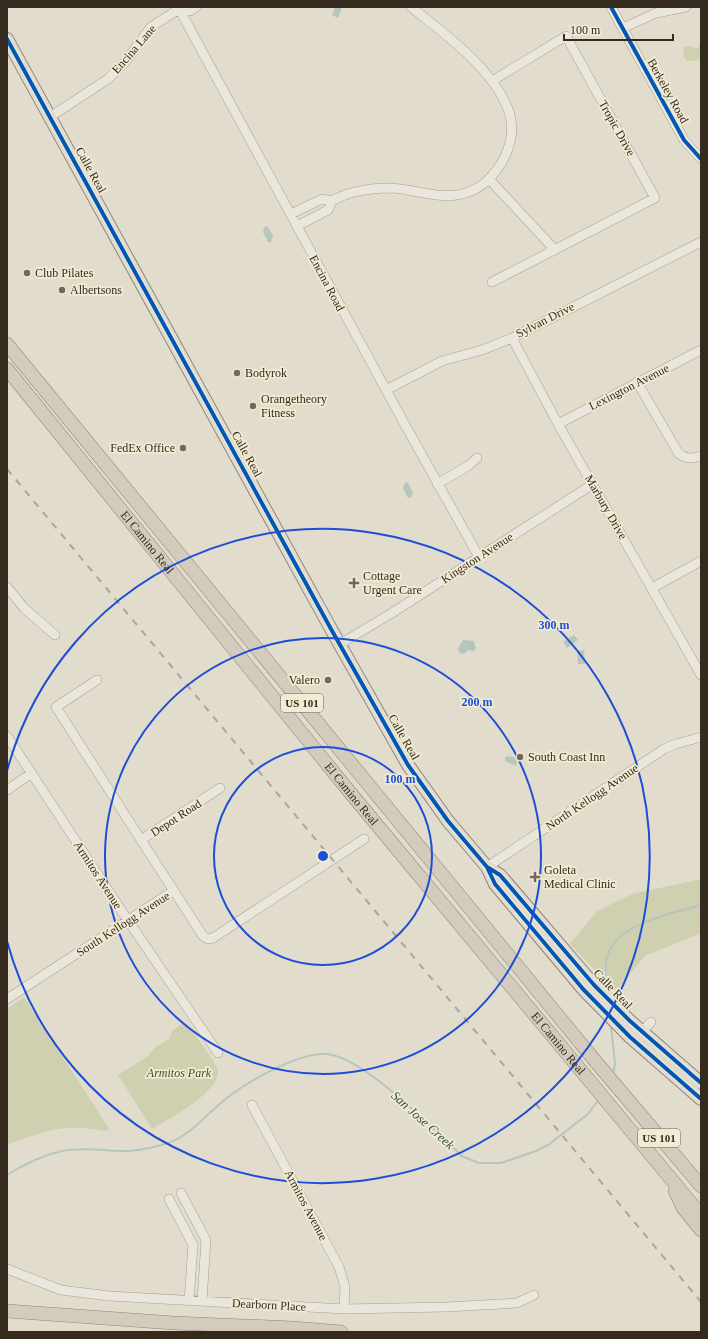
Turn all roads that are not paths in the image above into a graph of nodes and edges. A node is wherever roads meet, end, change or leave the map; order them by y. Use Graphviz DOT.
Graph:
graph roads {
  1 [pos="196,7"];
  2 [pos="411,7"];
  3 [pos="611,7"];
  4 [pos="686,7"];
  5 [pos="179,8"];
  6 [pos="623,28"];
  7 [pos="7,38"];
  8 [pos="492,81"];
  9 [pos="50,118"];
  10 [pos="701,159"];
  11 [pos="489,179"];
  12 [pos="332,201"];
  13 [pos="291,214"];
  14 [pos="297,226"];
  15 [pos="701,242"];
  16 [pos="555,250"];
  17 [pos="492,282"];
  18 [pos="512,338"];
  19 [pos="7,344"];
  20 [pos="701,350"];
  21 [pos="7,369"];
  22 [pos="636,382"];
  23 [pos="386,390"];
  24 [pos="558,424"];
  25 [pos="701,456"];
  26 [pos="477,458"];
  27 [pos="437,484"];
  28 [pos="593,484"];
  29 [pos="479,557"];
  30 [pos="701,560"];
  31 [pos="7,587"];
  32 [pos="652,588"];
  33 [pos="55,635"];
  34 [pos="340,644"];
  35 [pos="701,675"];
  36 [pos="97,680"];
  37 [pos="7,736"];
  38 [pos="701,737"];
  39 [pos="32,773"];
  40 [pos="220,788"];
  41 [pos="7,790"];
  42 [pos="364,839"];
  43 [pos="141,840"];
  44 [pos="487,867"];
  45 [pos="173,890"];
  46 [pos="128,920"];
  47 [pos="7,999"];
  48 [pos="652,1022"];
  49 [pos="642,1032"];
  50 [pos="218,1053"];
  51 [pos="701,1082"];
  52 [pos="701,1100"];
  53 [pos="252,1106"];
  54 [pos="640,1115"];
  55 [pos="666,1173"];
  56 [pos="701,1174"];
  57 [pos="701,1186"];
  58 [pos="181,1193"];
  59 [pos="169,1199"];
  60 [pos="701,1214"];
  61 [pos="701,1230"];
  62 [pos="7,1269"];
  63 [pos="534,1295"];
  64 [pos="189,1301"];
  65 [pos="202,1302"];
  66 [pos="344,1309"];
  67 [pos="7,1311"];
  68 [pos="341,1332"];
  1 -- 5 [label="street"];
  2 -- 8 [label="street"];
  3 -- 6 [label="street, Berkeley Road"];
  4 -- 6 [label="street"];
  5 -- 9 [label="street, Encina Lane"];
  5 -- 13 [label="street, Encina Road"];
  6 -- 10 [label="street, Berkeley Road"];
  7 -- 9 [label="main road, Calle Real"];
  8 -- 11 [label="street"];
  8 -- 16 [label="street, Tropic Drive"];
  9 -- 34 [label="main road, Calle Real"];
  11 -- 12 [label="street"];
  11 -- 16 [label="street"];
  12 -- 13 [label="street"];
  12 -- 14 [label="street"];
  13 -- 14 [label="street, Encina Road"];
  14 -- 23 [label="street, Encina Road"];
  15 -- 18 [label="street, Sylvan Drive"];
  16 -- 17 [label="street, Tropic Drive"];
  18 -- 23 [label="street, Sylvan Drive"];
  18 -- 24 [label="street, Marbury Drive"];
  19 -- 54 [label="highway, El Camino Real / US 101"];
  20 -- 22 [label="street, Lexington Avenue"];
  21 -- 55 [label="highway, El Camino Real / US 101"];
  22 -- 24 [label="street, Lexington Avenue"];
  22 -- 25 [label="street"];
  23 -- 27 [label="street, Encina Road"];
  24 -- 28 [label="street, Marbury Drive"];
  26 -- 27 [label="street"];
  27 -- 29 [label="street, Encina Road"];
  28 -- 29 [label="street, Kingston Avenue"];
  28 -- 32 [label="street, Marbury Drive"];
  29 -- 34 [label="street, Kingston Avenue"];
  30 -- 32 [label="street"];
  31 -- 33 [label="street"];
  32 -- 35 [label="street, Marbury Drive"];
  34 -- 44 [label="main road, Calle Real"];
  36 -- 43 [label="street"];
  37 -- 39 [label="street, Armitos Avenue"];
  38 -- 44 [label="street, North Kellogg Avenue"];
  39 -- 41 [label="street"];
  39 -- 46 [label="street, Armitos Avenue"];
  40 -- 43 [label="street, Depot Road"];
  42 -- 45 [label="street, South Kellogg Avenue"];
  43 -- 45 [label="street, Depot Road"];
  44 -- 49 [label="main road, Calle Real"];
  44 -- 52 [label="main road, Calle Real"];
  45 -- 46 [label="street, South Kellogg Avenue"];
  46 -- 47 [label="street, South Kellogg Avenue"];
  46 -- 50 [label="street, Armitos Avenue"];
  48 -- 49 [label="street"];
  49 -- 51 [label="main road, Calle Real"];
  53 -- 66 [label="street, Armitos Avenue"];
  54 -- 56 [label="highway"];
  54 -- 57 [label="highway, El Camino Real / US 101"];
  55 -- 60 [label="highway, El Camino Real / US 101"];
  55 -- 61 [label="highway"];
  58 -- 65 [label="street"];
  59 -- 64 [label="street"];
  62 -- 64 [label="street, Dearborn Place"];
  63 -- 66 [label="street, Dearborn Place"];
  64 -- 65 [label="street, Dearborn Place"];
  65 -- 66 [label="street, Dearborn Place"];
  67 -- 68 [label="highway"];
}
